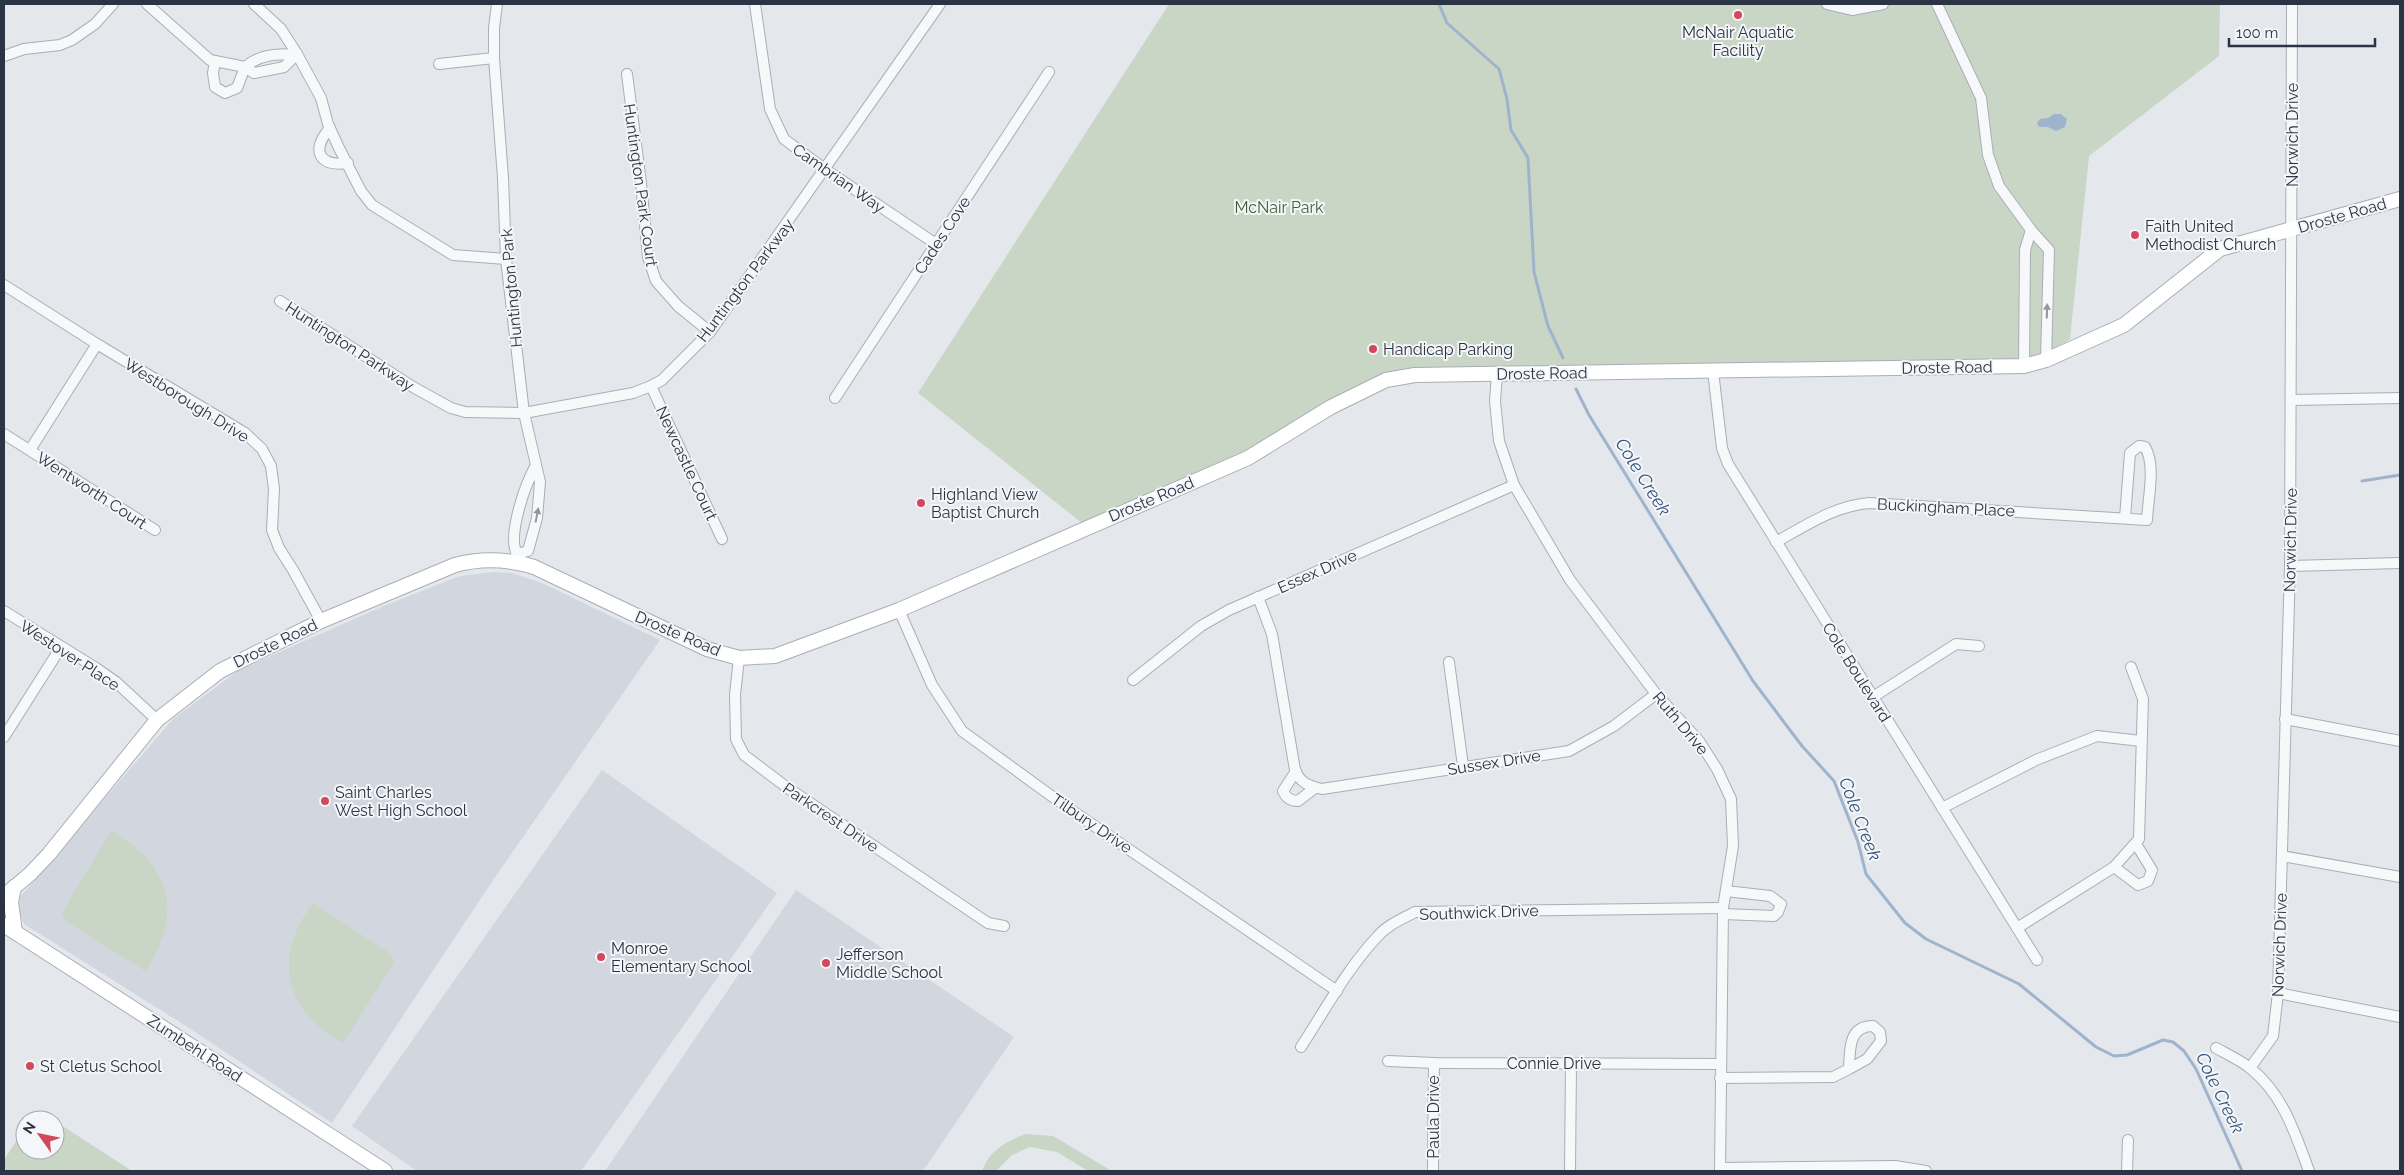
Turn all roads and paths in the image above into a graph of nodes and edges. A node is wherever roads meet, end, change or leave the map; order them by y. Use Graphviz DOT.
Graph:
graph roads {
  1 [pos="113,4"];
  2 [pos="147,4"];
  3 [pos="254,4"];
  4 [pos="497,4"];
  5 [pos="755,4"];
  6 [pos="940,4"];
  7 [pos="1827,4"];
  8 [pos="1883,4"];
  9 [pos="1937,4"];
  10 [pos="2292,4"];
  11 [pos="297,54"];
  12 [pos="4,56"];
  13 [pos="494,58"];
  14 [pos="215,61"];
  15 [pos="439,64"];
  16 [pos="245,67"];
  17 [pos="1049,72"];
  18 [pos="626,74"];
  19 [pos="330,128"];
  20 [pos="348,163"];
  21 [pos="826,170"];
  22 [pos="2400,199"];
  23 [pos="2031,230"];
  24 [pos="2292,230"];
  25 [pos="936,244"];
  26 [pos="506,259"];
  27 [pos="4,285"];
  28 [pos="280,301"];
  29 [pos="710,332"];
  30 [pos="97,344"];
  31 [pos="2046,360"];
  32 [pos="2024,366"];
  33 [pos="1713,371"];
  34 [pos="1497,374"];
  35 [pos="651,386"];
  36 [pos="835,398"];
  37 [pos="2400,398"];
  38 [pos="2292,400"];
  39 [pos="524,413"];
  40 [pos="4,434"];
  41 [pos="30,450"];
  42 [pos="535,467"];
  43 [pos="1514,485"];
  44 [pos="2125,518"];
  45 [pos="155,530"];
  46 [pos="722,539"];
  47 [pos="1776,542"];
  48 [pos="515,557"];
  49 [pos="2400,563"];
  50 [pos="2290,566"];
  51 [pos="1258,597"];
  52 [pos="899,610"];
  53 [pos="4,611"];
  54 [pos="321,621"];
  55 [pos="61,646"];
  56 [pos="1979,646"];
  57 [pos="740,658"];
  58 [pos="1449,662"];
  59 [pos="2131,667"];
  60 [pos="1133,680"];
  61 [pos="1656,694"];
  62 [pos="1873,697"];
  63 [pos="2284,719"];
  64 [pos="157,720"];
  65 [pos="4,737"];
  66 [pos="2141,741"];
  67 [pos="2400,741"];
  68 [pos="1463,766"];
  69 [pos="1296,772"];
  70 [pos="1315,788"];
  71 [pos="1942,808"];
  72 [pos="2136,844"];
  73 [pos="2282,856"];
  74 [pos="2114,867"];
  75 [pos="2400,877"];
  76 [pos="1726,891"];
  77 [pos="9,892"];
  78 [pos="1723,911"];
  79 [pos="1004,926"];
  80 [pos="2017,928"];
  81 [pos="9,929"];
  82 [pos="2038,960"];
  83 [pos="1337,991"];
  84 [pos="2278,993"];
  85 [pos="2400,1017"];
  86 [pos="1301,1047"];
  87 [pos="2216,1048"];
  88 [pos="1388,1061"];
  89 [pos="1434,1063"];
  90 [pos="1571,1063"];
  91 [pos="1720,1064"];
  92 [pos="2250,1068"];
  93 [pos="1849,1069"];
  94 [pos="1720,1078"];
  95 [pos="2128,1140"];
  96 [pos="1720,1170"];
  97 [pos="385,1171"];
  98 [pos="1433,1171"];
  99 [pos="1570,1171"];
  100 [pos="1926,1171"];
  101 [pos="2127,1171"];
  102 [pos="2308,1171"];
  1 -- 12 [label="street"];
  2 -- 14 [label="street"];
  3 -- 11 [label="street"];
  4 -- 13 [label="street, Huntington Park"];
  5 -- 21 [label="street, Cambrian Way"];
  6 -- 21 [label="street, Huntington Parkway"];
  7 -- 8 [label="street"];
  9 -- 23 [label="street"];
  10 -- 24 [label="street, Norwich Drive"];
  11 -- 16 [label="street"];
  11 -- 16 [label="street"];
  11 -- 19 [label="street"];
  13 -- 15 [label="street"];
  13 -- 26 [label="street, Huntington Park"];
  14 -- 16 [label="street"];
  14 -- 16 [label="street"];
  17 -- 25 [label="street, Cades Cove"];
  18 -- 29 [label="street, Huntington Park Court"];
  19 -- 20 [label="street"];
  19 -- 20 [label="street"];
  20 -- 26 [label="street"];
  21 -- 25 [label="street, Cambrian Way"];
  21 -- 29 [label="street, Huntington Parkway"];
  22 -- 24 [label="street, Droste Road"];
  31 -- 23 [label="street, one-way"];
  23 -- 32 [label="street"];
  24 -- 31 [label="street, Droste Road"];
  24 -- 38 [label="street, Norwich Drive"];
  25 -- 36 [label="street, Cades Cove"];
  26 -- 39 [label="street, Huntington Park"];
  27 -- 30 [label="street, Westborough Drive"];
  28 -- 39 [label="street, Huntington Parkway"];
  29 -- 35 [label="street, Huntington Parkway"];
  30 -- 41 [label="street"];
  30 -- 54 [label="street, Westborough Drive"];
  31 -- 32 [label="street, Droste Road"];
  32 -- 33 [label="street, Droste Road"];
  33 -- 34 [label="street, Droste Road"];
  33 -- 47 [label="street, Cole Boulevard"];
  34 -- 43 [label="street, Ruth Drive"];
  34 -- 52 [label="street, Droste Road"];
  35 -- 39 [label="street, Huntington Parkway"];
  35 -- 46 [label="street, Newcastle Court"];
  37 -- 38 [label="street"];
  38 -- 50 [label="street, Norwich Drive"];
  39 -- 42 [label="street, Huntington Park"];
  40 -- 41 [label="street, Wentworth Court"];
  41 -- 45 [label="street, Wentworth Court"];
  42 -- 48 [label="street"];
  48 -- 42 [label="street, Huntington Park, one-way"];
  43 -- 51 [label="street, Essex Drive"];
  43 -- 61 [label="street, Ruth Drive"];
  44 -- 44 [label="street, Buckingham Place"];
  44 -- 47 [label="street, Buckingham Place"];
  47 -- 62 [label="street, Cole Boulevard"];
  48 -- 54 [label="street, Droste Road"];
  48 -- 57 [label="street, Droste Road"];
  49 -- 50 [label="street"];
  50 -- 63 [label="street, Norwich Drive"];
  51 -- 60 [label="street, Essex Drive"];
  51 -- 69 [label="street"];
  52 -- 57 [label="street, Droste Road"];
  52 -- 83 [label="street, Tilbury Drive"];
  53 -- 55 [label="street, Westover Place"];
  54 -- 64 [label="street, Droste Road"];
  55 -- 64 [label="street, Westover Place"];
  55 -- 65 [label="street"];
  56 -- 62 [label="street"];
  57 -- 79 [label="street, Parkcrest Drive"];
  58 -- 68 [label="street"];
  59 -- 66 [label="street"];
  61 -- 68 [label="street, Sussex Drive"];
  61 -- 76 [label="street, Ruth Drive"];
  62 -- 71 [label="street, Cole Boulevard"];
  63 -- 67 [label="street"];
  63 -- 73 [label="street, Norwich Drive"];
  64 -- 77 [label="street, Droste Road"];
  66 -- 71 [label="street"];
  66 -- 72 [label="street"];
  68 -- 70 [label="street, Sussex Drive"];
  69 -- 70 [label="street"];
  69 -- 70 [label="street, Sussex Drive"];
  71 -- 80 [label="street, Cole Boulevard"];
  72 -- 74 [label="street"];
  72 -- 74 [label="street"];
  73 -- 75 [label="street"];
  73 -- 84 [label="street, Norwich Drive"];
  74 -- 80 [label="street"];
  76 -- 78 [label="street, Ruth Drive"];
  76 -- 78 [label="street, Southwick Drive"];
  77 -- 81 [label="street"];
  78 -- 83 [label="street, Southwick Drive"];
  78 -- 91 [label="street, Ruth Drive"];
  80 -- 82 [label="street, Cole Boulevard"];
  81 -- 97 [label="street, Zumbehl Road"];
  83 -- 86 [label="street, Southwick Drive"];
  84 -- 85 [label="street"];
  84 -- 92 [label="street, Norwich Drive"];
  87 -- 92 [label="street"];
  88 -- 89 [label="street, Connie Drive"];
  89 -- 90 [label="street, Connie Drive"];
  89 -- 98 [label="street, Paula Drive"];
  90 -- 91 [label="street, Connie Drive"];
  90 -- 99 [label="street"];
  91 -- 94 [label="street, Ruth Drive"];
  92 -- 102 [label="street"];
  93 -- 94 [label="street"];
  94 -- 96 [label="street, Ruth Drive"];
  95 -- 101 [label="street"];
  96 -- 100 [label="street"];
}
